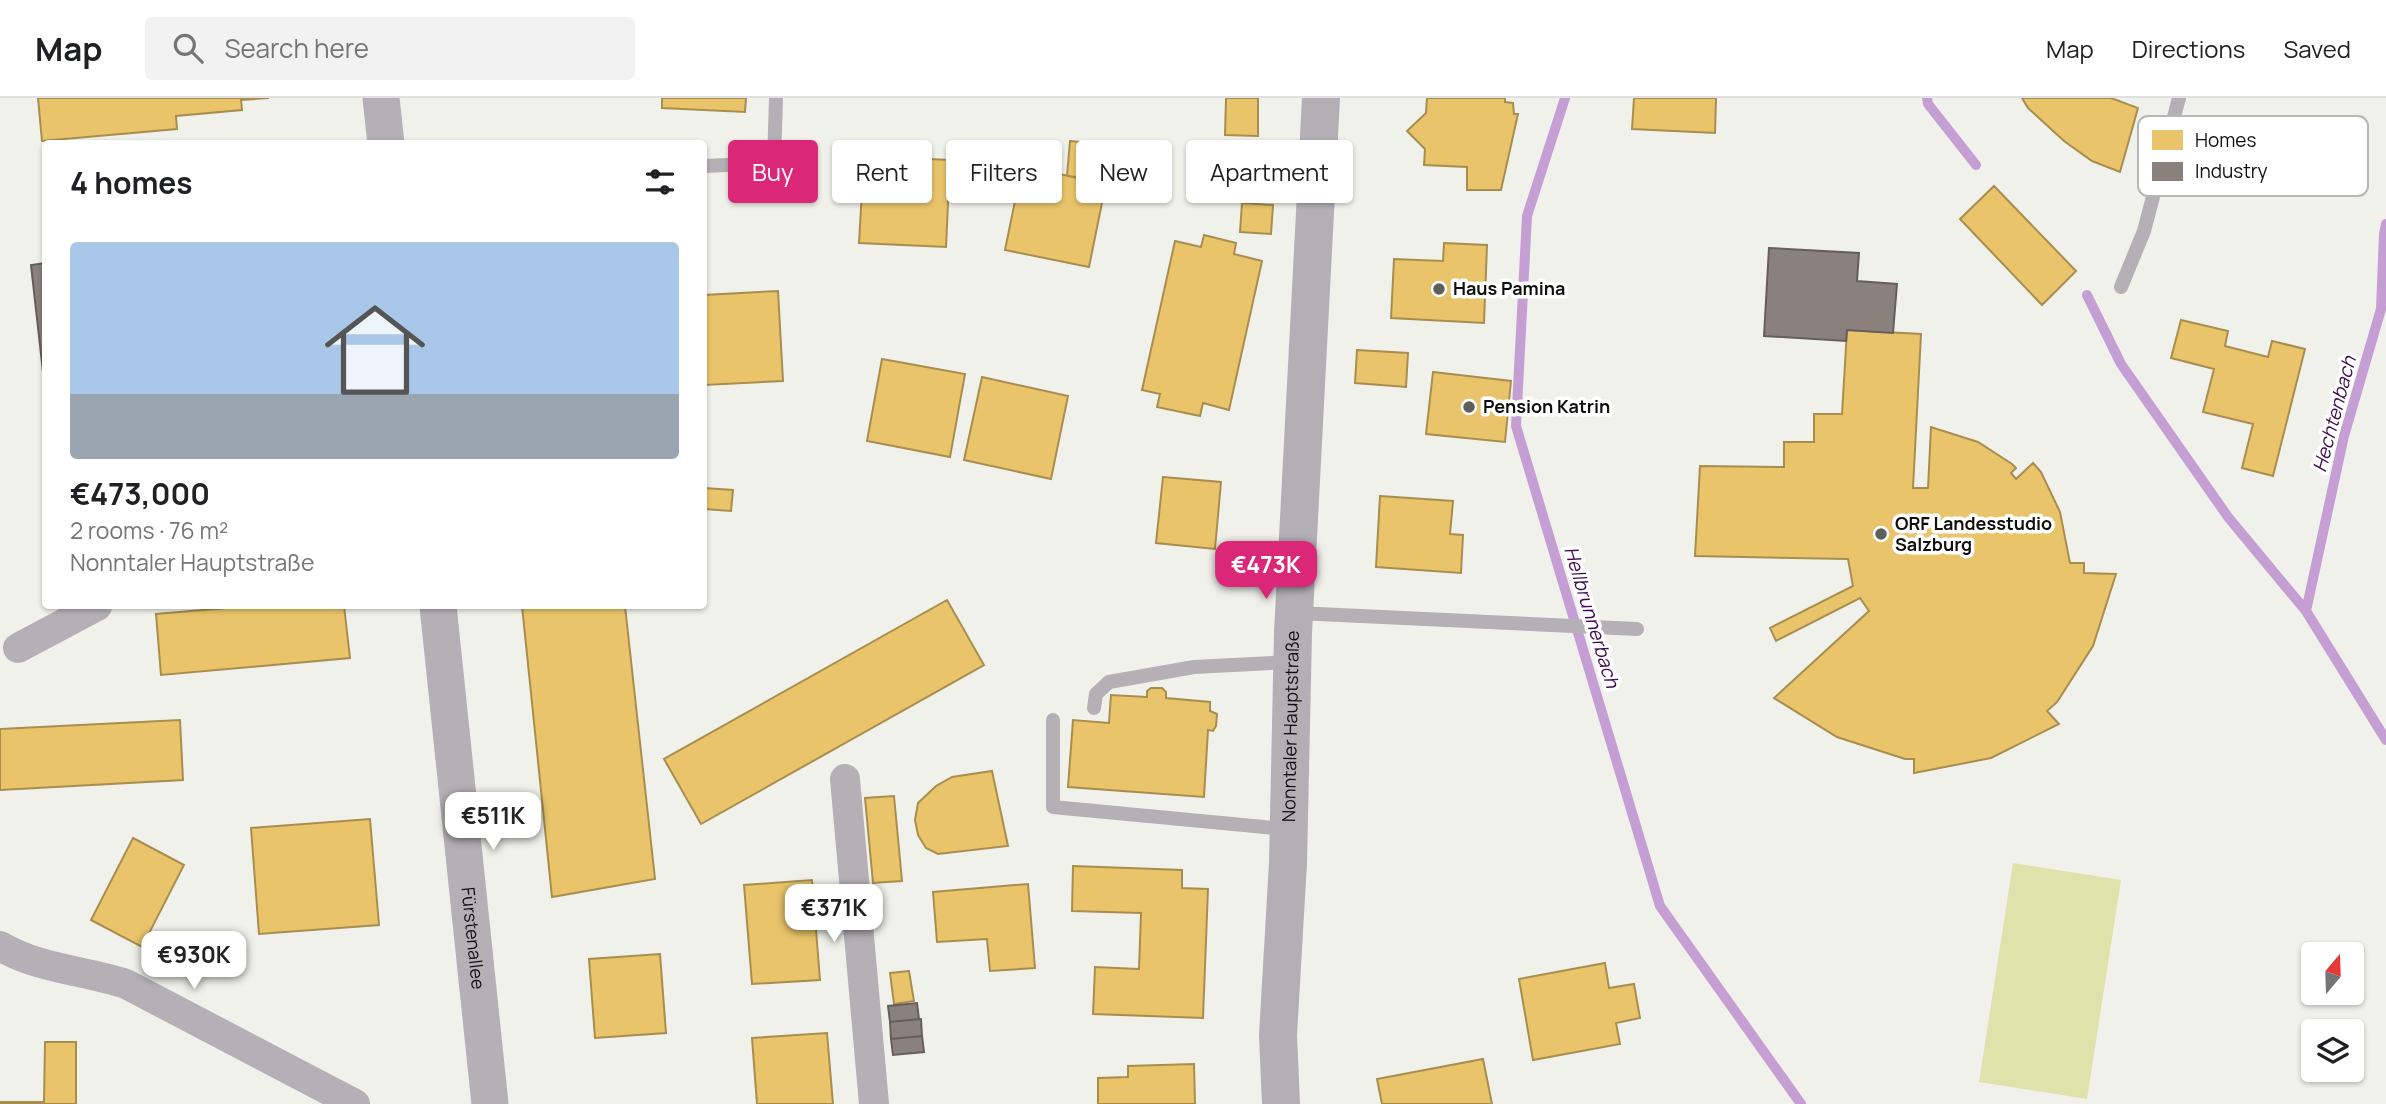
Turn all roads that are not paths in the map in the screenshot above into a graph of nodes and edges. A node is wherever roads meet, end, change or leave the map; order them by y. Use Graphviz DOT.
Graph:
graph roads {
  1 [pos="381,98"];
  2 [pos="776,98"];
  3 [pos="1321,98"];
  4 [pos="2179,98"];
  5 [pos="2174,116"];
  6 [pos="386,140"];
  7 [pos="707,166"];
  8 [pos="2153,196"];
  9 [pos="2121,287"];
  10 [pos="91,609"];
  11 [pos="438,609"];
  12 [pos="1295,613"];
  13 [pos="1637,629"];
  14 [pos="18,648"];
  15 [pos="1293,662"];
  16 [pos="1094,708"];
  17 [pos="1053,720"];
  18 [pos="845,779"];
  19 [pos="1288,829"];
  20 [pos="0,946"];
  21 [pos="355,1104"];
  22 [pos="490,1104"];
  23 [pos="874,1104"];
  24 [pos="1281,1104"];
  1 -- 6 [label="street"];
  2 -- 7 [label="lane"];
  3 -- 12 [label="main road, Nonntaler Hauptstraße"];
  4 -- 5 [label="lane"];
  8 -- 9 [label="lane"];
  10 -- 14 [label="street"];
  11 -- 22 [label="street, Fürstenallee"];
  12 -- 13 [label="lane"];
  12 -- 15 [label="main road, Nonntaler Hauptstraße"];
  15 -- 16 [label="lane"];
  15 -- 19 [label="main road, Nonntaler Hauptstraße"];
  17 -- 19 [label="lane"];
  18 -- 23 [label="street"];
  19 -- 24 [label="main road, Nonntaler Hauptstraße"];
  20 -- 21 [label="street"];
}
